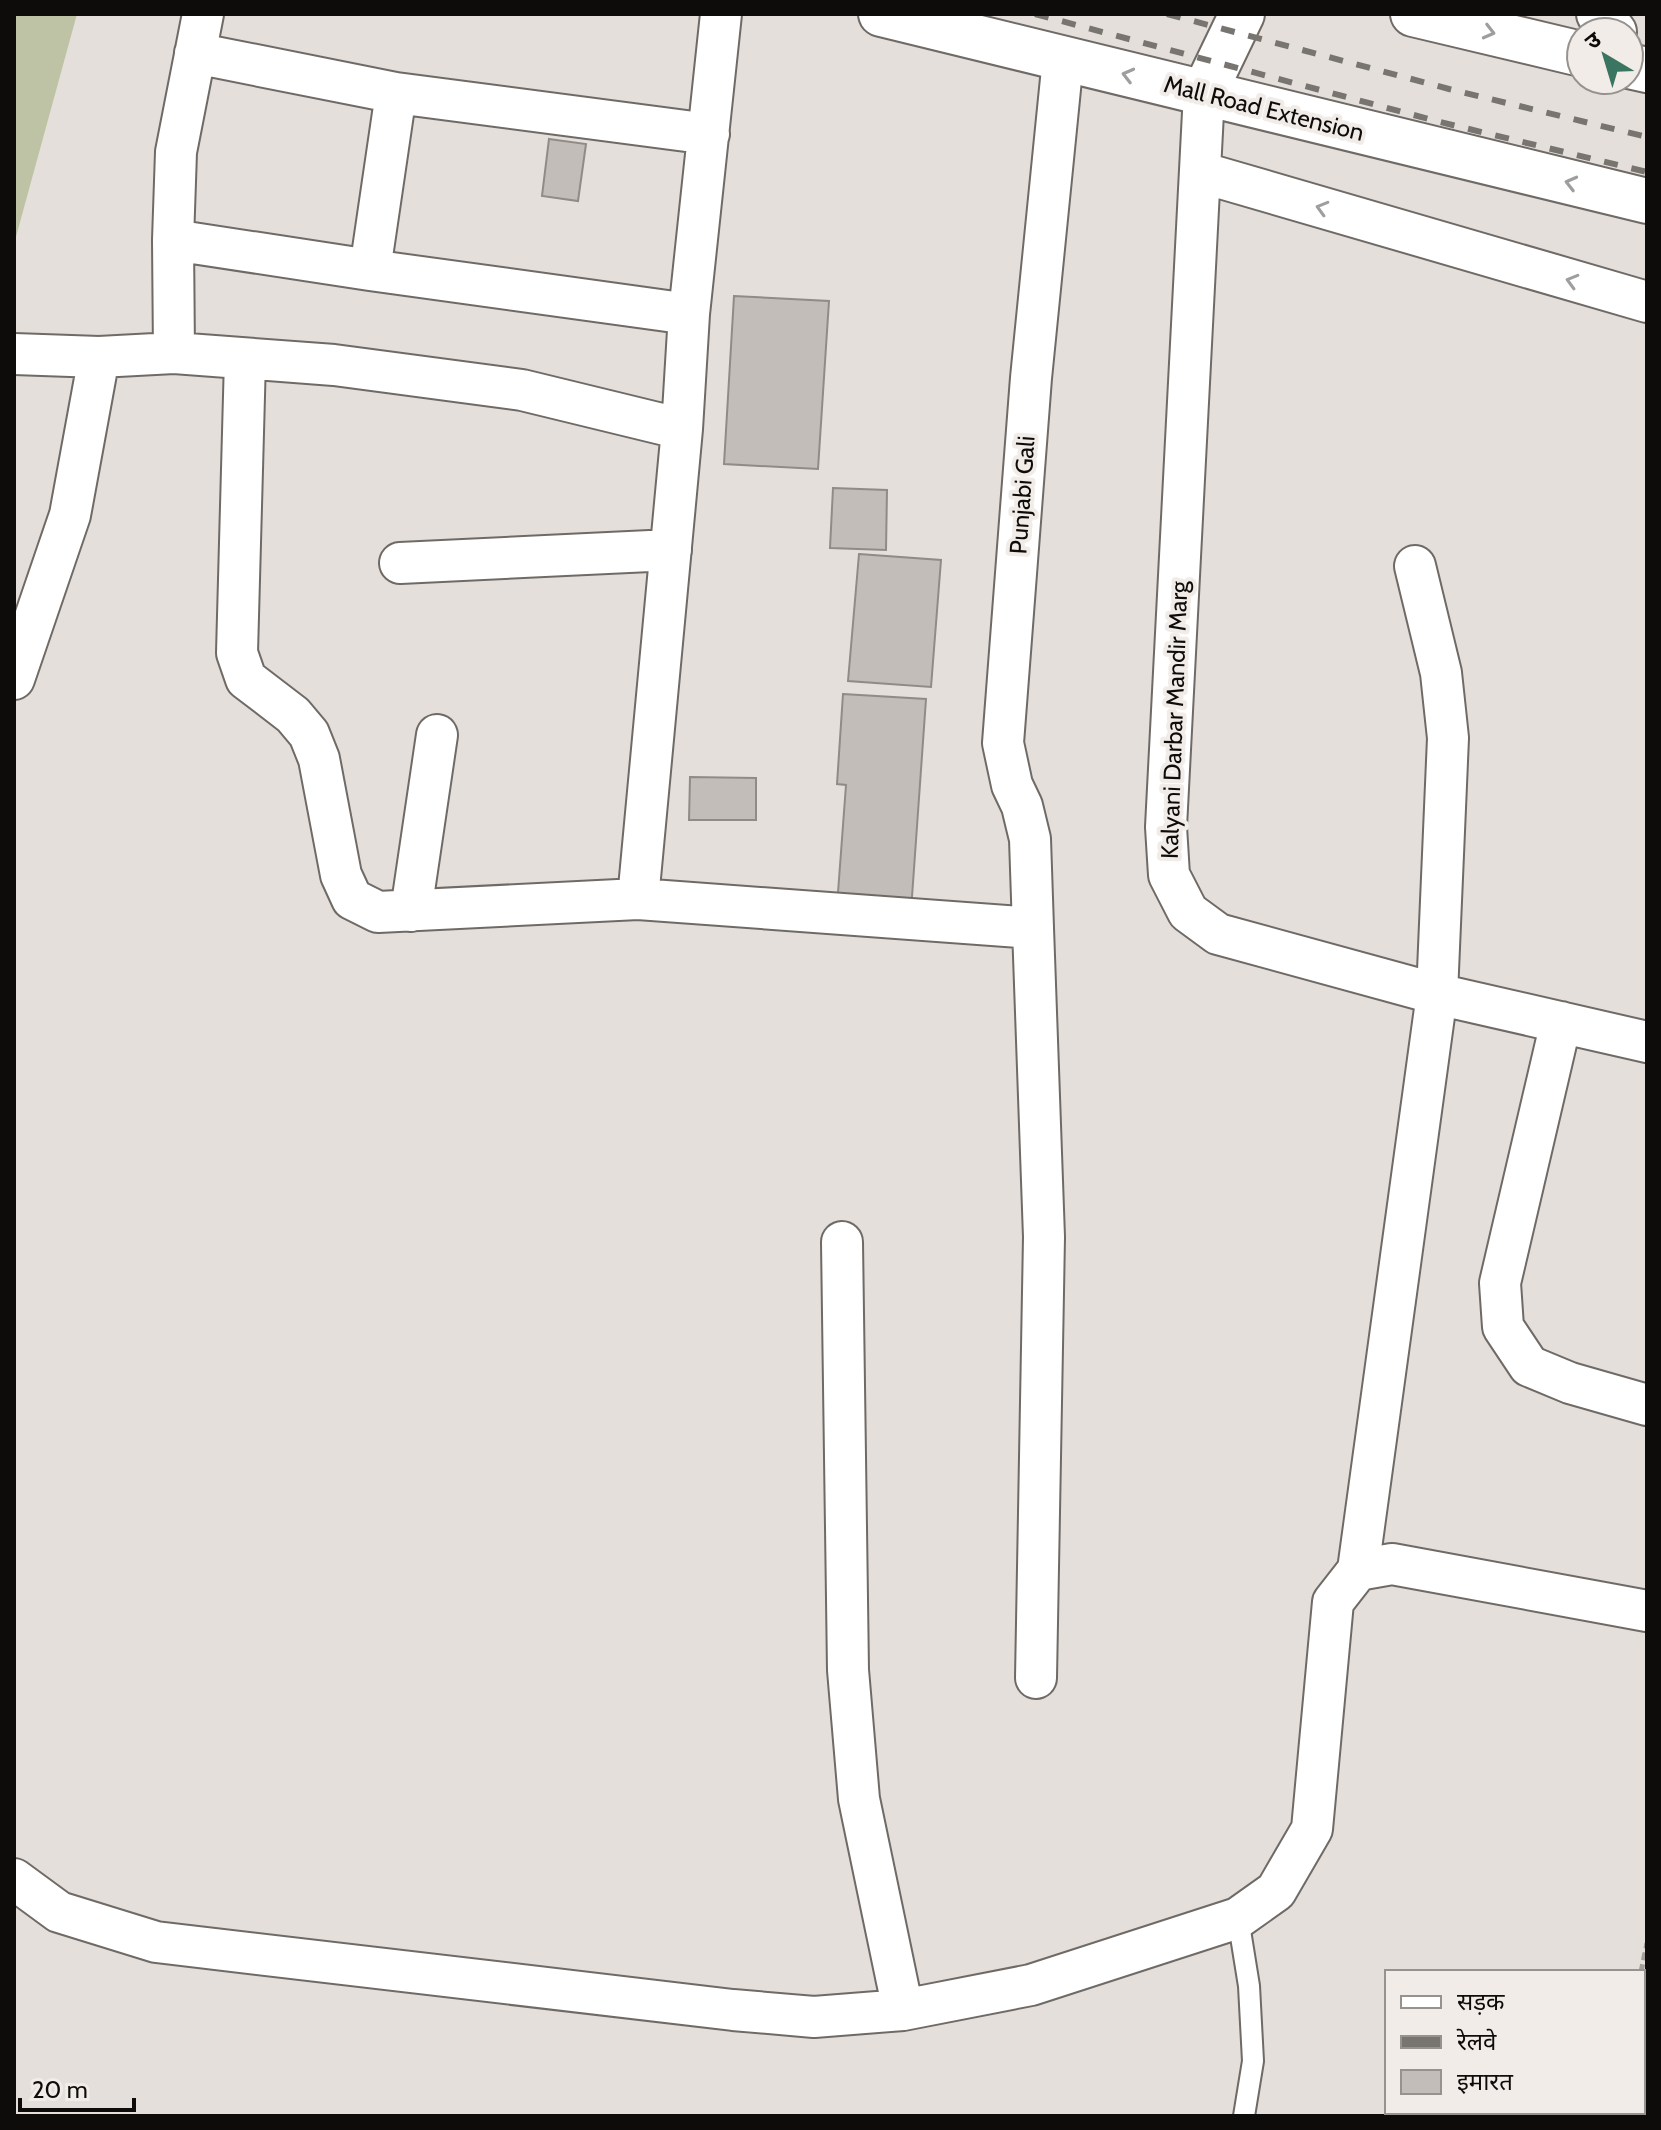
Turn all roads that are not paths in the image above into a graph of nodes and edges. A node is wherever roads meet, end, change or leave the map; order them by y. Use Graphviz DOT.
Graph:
graph roads {
  1 [pos="203,14"];
  2 [pos="721,14"];
  3 [pos="881,14"];
  4 [pos="1242,14"];
  5 [pos="1413,14"];
  6 [pos="1565,50"];
  7 [pos="195,53"];
  8 [pos="1063,59"];
  9 [pos="396,93"];
  10 [pos="1204,93"];
  11 [pos="709,134"];
  12 [pos="1200,172"];
  13 [pos="1647,201"];
  14 [pos="173,240"];
  15 [pos="370,270"];
  16 [pos="1647,302"];
  17 [pos="689,314"];
  18 [pos="174,353"];
  19 [pos="14,354"];
  20 [pos="99,357"];
  21 [pos="245,359"];
  22 [pos="682,429"];
  23 [pos="671,550"];
  24 [pos="400,563"];
  25 [pos="1415,566"];
  26 [pos="14,679"];
  27 [pos="437,735"];
  28 [pos="638,899"];
  29 [pos="411,911"];
  30 [pos="1033,928"];
  31 [pos="1437,994"];
  32 [pos="1561,1022"];
  33 [pos="1647,1042"];
  34 [pos="842,1242"];
  35 [pos="1647,1405"];
  36 [pos="1358,1570"];
  37 [pos="1647,1611"];
  38 [pos="1036,1678"];
  39 [pos="14,1879"];
  40 [pos="1238,1918"];
  41 [pos="903,2010"];
  42 [pos="1244,2116"];
  1 -- 7 [label="street"];
  2 -- 11 [label="street"];
  3 -- 8 [label="main road, Mall Road Extension"];
  4 -- 10 [label="main road"];
  5 -- 6 [label="main road, one-way"];
  7 -- 9 [label="street"];
  7 -- 14 [label="street"];
  10 -- 8 [label="main road, Mall Road Extension, one-way"];
  8 -- 30 [label="street, Punjabi Gali"];
  9 -- 11 [label="street"];
  9 -- 15 [label="street"];
  10 -- 12 [label="street, Kalyani Darbar Mandir Marg"];
  13 -- 10 [label="main road, Mall Road Extension, one-way"];
  11 -- 17 [label="street"];
  16 -- 12 [label="street, one-way"];
  12 -- 31 [label="street, Kalyani Darbar Mandir Marg"];
  14 -- 15 [label="street"];
  14 -- 18 [label="street"];
  15 -- 17 [label="street"];
  17 -- 22 [label="street"];
  18 -- 20 [label="street"];
  18 -- 21 [label="street"];
  19 -- 20 [label="street"];
  20 -- 26 [label="street"];
  21 -- 22 [label="street"];
  21 -- 29 [label="street"];
  22 -- 23 [label="street"];
  23 -- 24 [label="street"];
  23 -- 28 [label="street"];
  25 -- 31 [label="street"];
  27 -- 29 [label="street"];
  28 -- 29 [label="street"];
  28 -- 30 [label="street"];
  30 -- 38 [label="street, Punjabi Gali"];
  31 -- 32 [label="street, Kalyani Darbar Mandir Marg"];
  31 -- 36 [label="street"];
  32 -- 33 [label="street, Kalyani Darbar Mandir Marg"];
  32 -- 35 [label="street"];
  34 -- 41 [label="street"];
  36 -- 37 [label="street"];
  36 -- 40 [label="street"];
  39 -- 41 [label="street"];
  40 -- 41 [label="street"];
  40 -- 42 [label="lane"];
}
